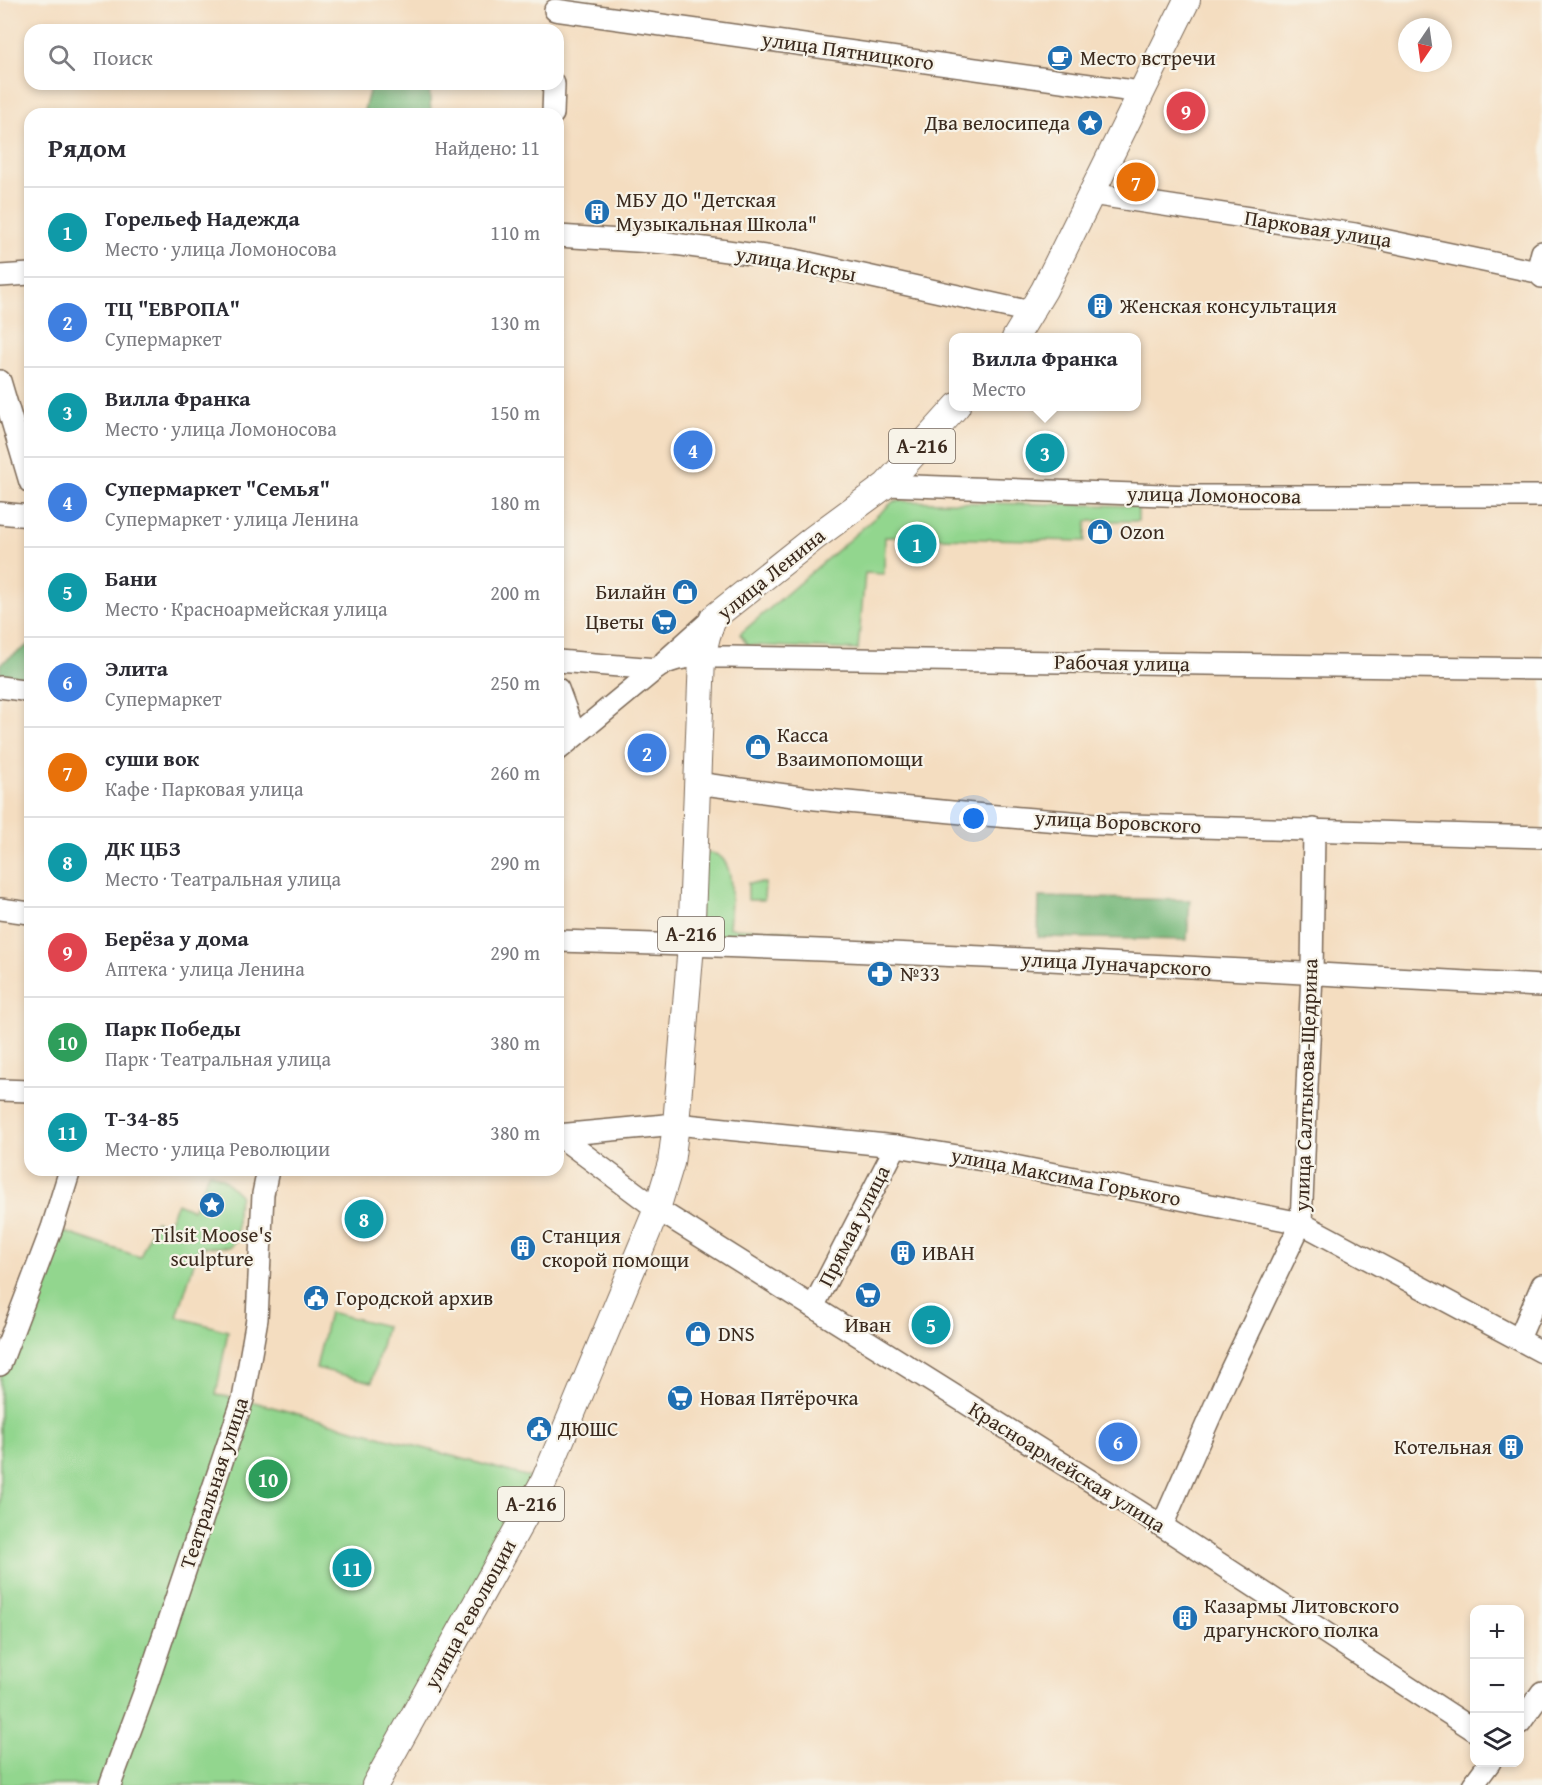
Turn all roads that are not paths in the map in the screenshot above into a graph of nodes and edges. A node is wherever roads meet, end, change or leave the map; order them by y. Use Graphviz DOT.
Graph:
graph roads {
  1 [pos="1187,0"];
  2 [pos="555,13"];
  3 [pos="554,90"];
  4 [pos="1140,92"];
  5 [pos="553,108"];
  6 [pos="1091,194"];
  7 [pos="564,236"];
  8 [pos="1540,267"];
  9 [pos="24,274"];
  10 [pos="0,276"];
  11 [pos="1031,312"];
  12 [pos="1018,333"];
  13 [pos="0,381"];
  14 [pos="952,411"];
  15 [pos="24,462"];
  16 [pos="886,484"];
  17 [pos="1542,496"];
  18 [pos="0,513"];
  19 [pos="24,515"];
  20 [pos="713,618"];
  21 [pos="702,657"];
  22 [pos="564,661"];
  23 [pos="659,666"];
  24 [pos="1542,669"];
  25 [pos="0,687"];
  26 [pos="24,690"];
  27 [pos="564,705"];
  28 [pos="575,735"];
  29 [pos="564,745"];
  30 [pos="696,783"];
  31 [pos="1314,829"];
  32 [pos="1542,837"];
  33 [pos="0,909"];
  34 [pos="24,913"];
  35 [pos="564,941"];
  36 [pos="691,945"];
  37 [pos="1311,973"];
  38 [pos="1542,987"];
  39 [pos="0,1090"];
  40 [pos="24,1091"];
  41 [pos="676,1124"];
  42 [pos="564,1134"];
  43 [pos="564,1139"];
  44 [pos="896,1146"];
  45 [pos="68,1176"];
  46 [pos="266,1176"];
  47 [pos="657,1209"];
  48 [pos="1301,1223"];
  49 [pos="1542,1285"];
  50 [pos="813,1307"];
  51 [pos="1519,1339"];
  52 [pos="1542,1352"];
  53 [pos="0,1365"];
  54 [pos="1162,1526"];
  55 [pos="1542,1692"];
  56 [pos="1524,1717"];
  57 [pos="1470,1727"];
  58 [pos="1486,1767"];
  59 [pos="110,1785"];
  60 [pos="375,1785"];
  61 [pos="1473,1785"];
  1 -- 4 [label="main road"];
  2 -- 4 [label="street, улица Пятницкого"];
  3 -- 5 [label="street"];
  4 -- 6 [label="main road"];
  6 -- 8 [label="street, Парковая улица"];
  6 -- 11 [label="main road"];
  7 -- 11 [label="street, улица Искры"];
  9 -- 10 [label="street"];
  11 -- 12 [label="main road"];
  13 -- 15 [label="street"];
  14 -- 16 [label="main road, улица Ленина / А-216"];
  16 -- 17 [label="street, улица Ломоносова"];
  16 -- 20 [label="main road, улица Ленина / А-216"];
  18 -- 19 [label="street"];
  20 -- 21 [label="main road, улица Ленина / А-216"];
  20 -- 23 [label="street"];
  21 -- 23 [label="street"];
  21 -- 24 [label="street, Рабочая улица"];
  21 -- 30 [label="main road, А-216"];
  22 -- 23 [label="street"];
  23 -- 28 [label="street"];
  25 -- 26 [label="street"];
  27 -- 28 [label="street"];
  28 -- 29 [label="street"];
  30 -- 31 [label="street, улица Воровского"];
  30 -- 36 [label="main road, А-216"];
  31 -- 32 [label="street, улица Воровского"];
  31 -- 37 [label="street, улица Салтыкова-Щедрина"];
  33 -- 34 [label="street"];
  35 -- 36 [label="street, улица Луначарского"];
  36 -- 37 [label="street, улица Луначарского"];
  36 -- 41 [label="main road, А-216"];
  37 -- 38 [label="street, улица Луначарского"];
  37 -- 48 [label="street, улица Салтыкова-Щедрина"];
  39 -- 40 [label="street"];
  41 -- 42 [label="street, улица Максима Горького"];
  41 -- 44 [label="street, улица Максима Горького"];
  41 -- 47 [label="main road, А-216"];
  43 -- 47 [label="street, Красноармейская улица"];
  44 -- 48 [label="street, улица Максима Горького"];
  44 -- 50 [label="street, Прямая улица"];
  45 -- 53 [label="street"];
  46 -- 59 [label="street, Театральная улица"];
  47 -- 50 [label="street, Красноармейская улица"];
  47 -- 60 [label="main road, улица Революции / А-216"];
  48 -- 51 [label="street, улица Максима Горького"];
  48 -- 54 [label="street, улица Салтыкова-Щедрина"];
  49 -- 51 [label="street"];
  50 -- 54 [label="street, Красноармейская улица"];
  51 -- 52 [label="street, улица Максима Горького"];
  54 -- 57 [label="street, Красноармейская улица"];
  55 -- 56 [label="street"];
  58 -- 61 [label="street"];
}
